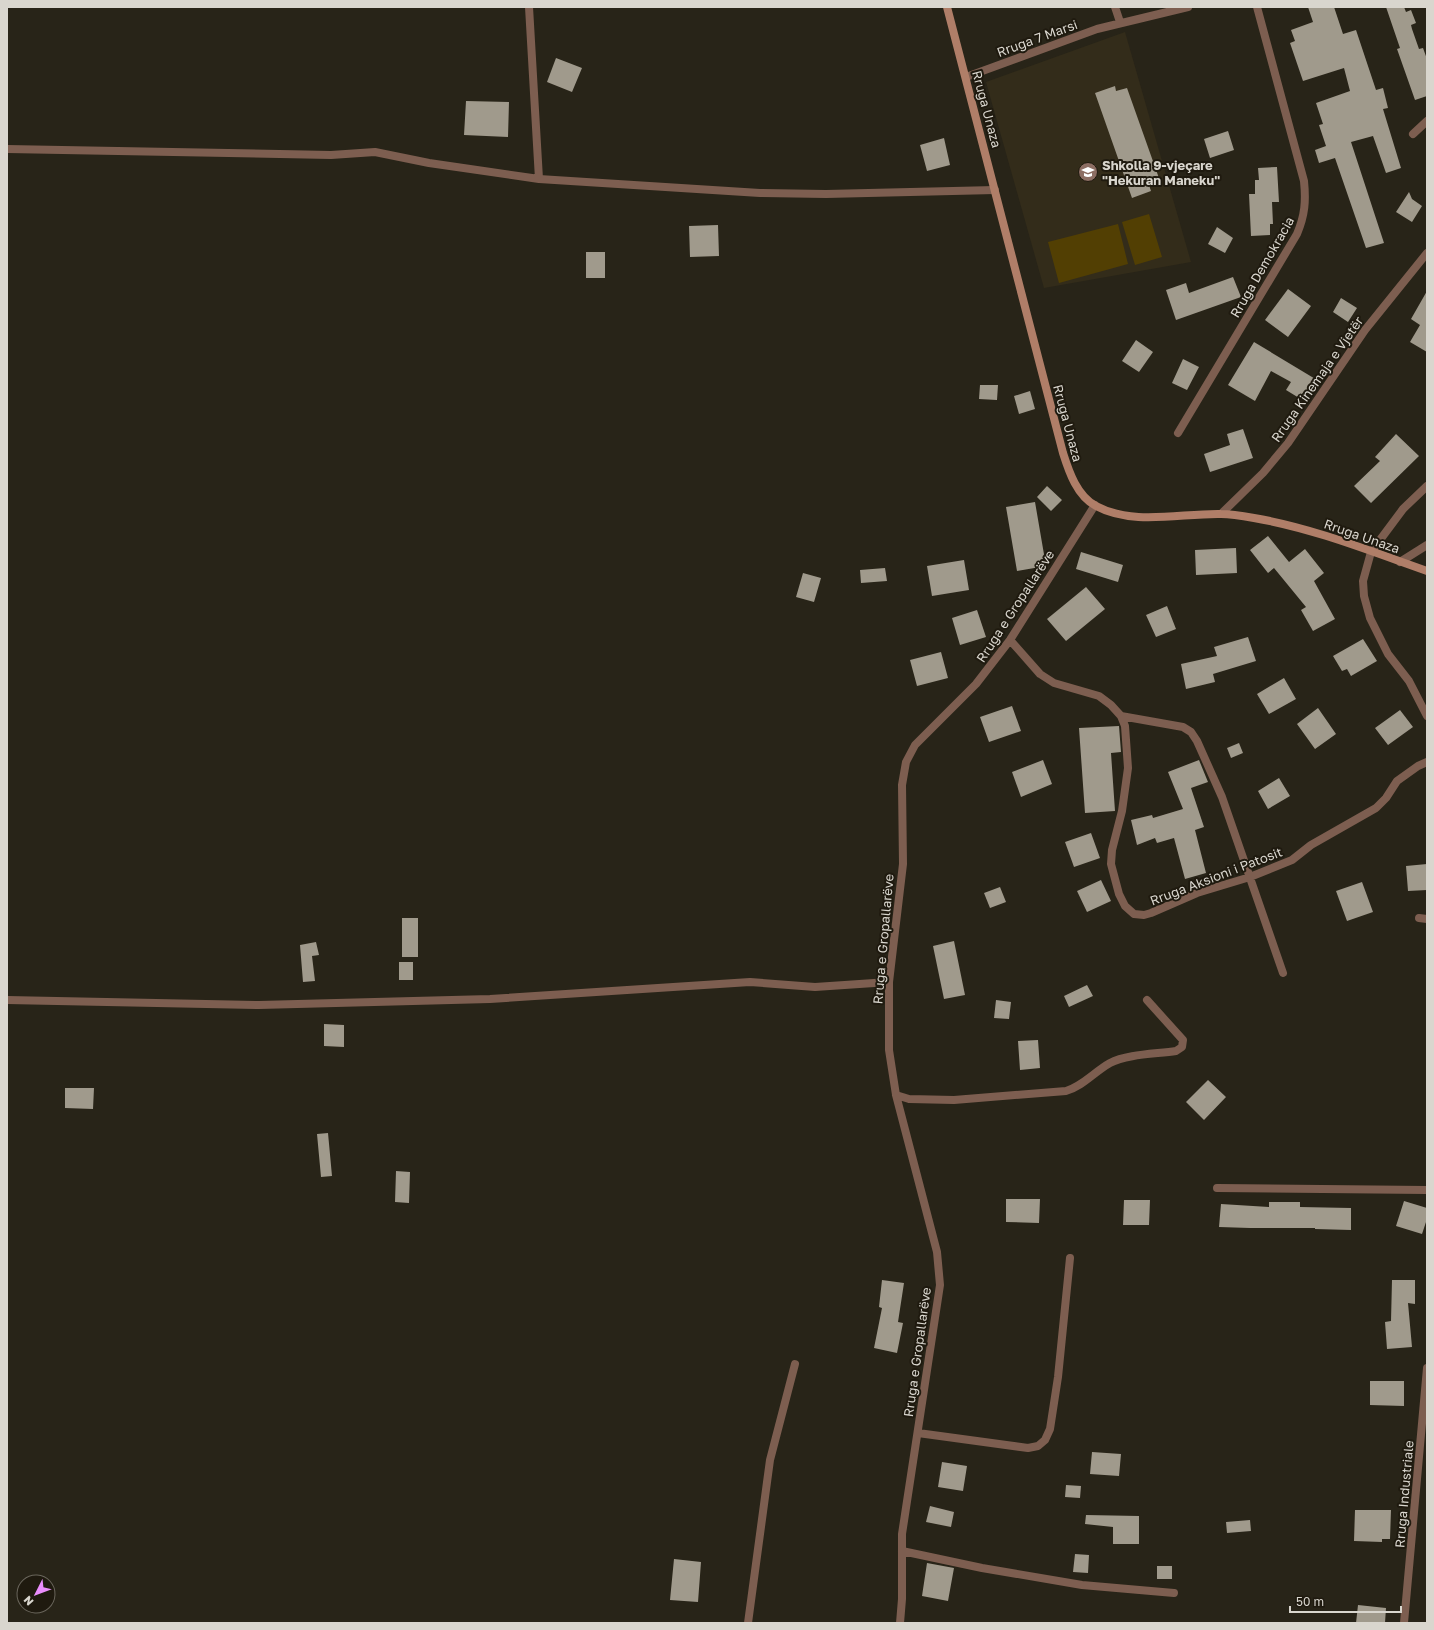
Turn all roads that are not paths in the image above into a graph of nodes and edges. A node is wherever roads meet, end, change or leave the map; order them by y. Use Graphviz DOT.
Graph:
graph roads {
  1 [pos="529,7"];
  2 [pos="947,7"];
  3 [pos="1115,7"];
  4 [pos="1188,7"];
  5 [pos="1257,7"];
  6 [pos="1120,22"];
  7 [pos="966,77"];
  8 [pos="1427,120"];
  9 [pos="1413,134"];
  10 [pos="7,149"];
  11 [pos="539,179"];
  12 [pos="995,190"];
  13 [pos="1427,253"];
  14 [pos="1178,434"];
  15 [pos="1427,486"];
  16 [pos="1095,506"];
  17 [pos="1222,514"];
  18 [pos="1427,545"];
  19 [pos="1371,552"];
  20 [pos="1400,562"];
  21 [pos="1427,572"];
  22 [pos="1010,640"];
  23 [pos="1121,716"];
  24 [pos="1427,716"];
  25 [pos="1427,762"];
  26 [pos="1250,877"];
  27 [pos="1283,973"];
  28 [pos="889,982"];
  29 [pos="7,1000"];
  30 [pos="1147,1000"];
  31 [pos="896,1094"];
  32 [pos="1217,1188"];
  33 [pos="1427,1190"];
  34 [pos="1070,1258"];
  35 [pos="795,1364"];
  36 [pos="1427,1368"];
  37 [pos="918,1433"];
  38 [pos="902,1551"];
  39 [pos="1174,1593"];
  40 [pos="748,1623"];
  41 [pos="900,1623"];
  42 [pos="1404,1623"];
  1 -- 11 [label="street"];
  2 -- 7 [label="main road, Rruga Unaza"];
  3 -- 6 [label="street"];
  4 -- 6 [label="street, Rruga 7 Marsi"];
  5 -- 14 [label="street, Rruga Demokracia"];
  6 -- 7 [label="street, Rruga 7 Marsi"];
  7 -- 12 [label="main road, Rruga Unaza"];
  8 -- 9 [label="street"];
  10 -- 11 [label="street"];
  11 -- 12 [label="street"];
  12 -- 16 [label="main road, Rruga Unaza"];
  13 -- 17 [label="street, Rruga Kinemaja e Vjetër"];
  15 -- 19 [label="street"];
  16 -- 17 [label="main road, Rruga Unaza"];
  16 -- 22 [label="street, Rruga e Gropallarëve"];
  17 -- 19 [label="main road, Rruga Unaza"];
  18 -- 20 [label="street"];
  19 -- 20 [label="main road, Rruga Unaza"];
  19 -- 24 [label="street"];
  20 -- 21 [label="main road, Rruga Unaza"];
  22 -- 23 [label="street"];
  22 -- 28 [label="street, Rruga e Gropallarëve"];
  23 -- 26 [label="street"];
  23 -- 26 [label="street, Rruga Aksioni i Patosit"];
  25 -- 26 [label="street, Rruga Aksioni i Patosit"];
  26 -- 27 [label="street"];
  28 -- 29 [label="street"];
  28 -- 31 [label="street, Rruga e Gropallarëve"];
  30 -- 31 [label="street"];
  31 -- 37 [label="street, Rruga e Gropallarëve"];
  32 -- 33 [label="street"];
  34 -- 37 [label="street"];
  35 -- 40 [label="street"];
  36 -- 42 [label="street, Rruga Industriale"];
  37 -- 38 [label="street, Rruga e Gropallarëve"];
  38 -- 39 [label="street"];
  38 -- 41 [label="street, Rruga e Gropallarëve"];
}
